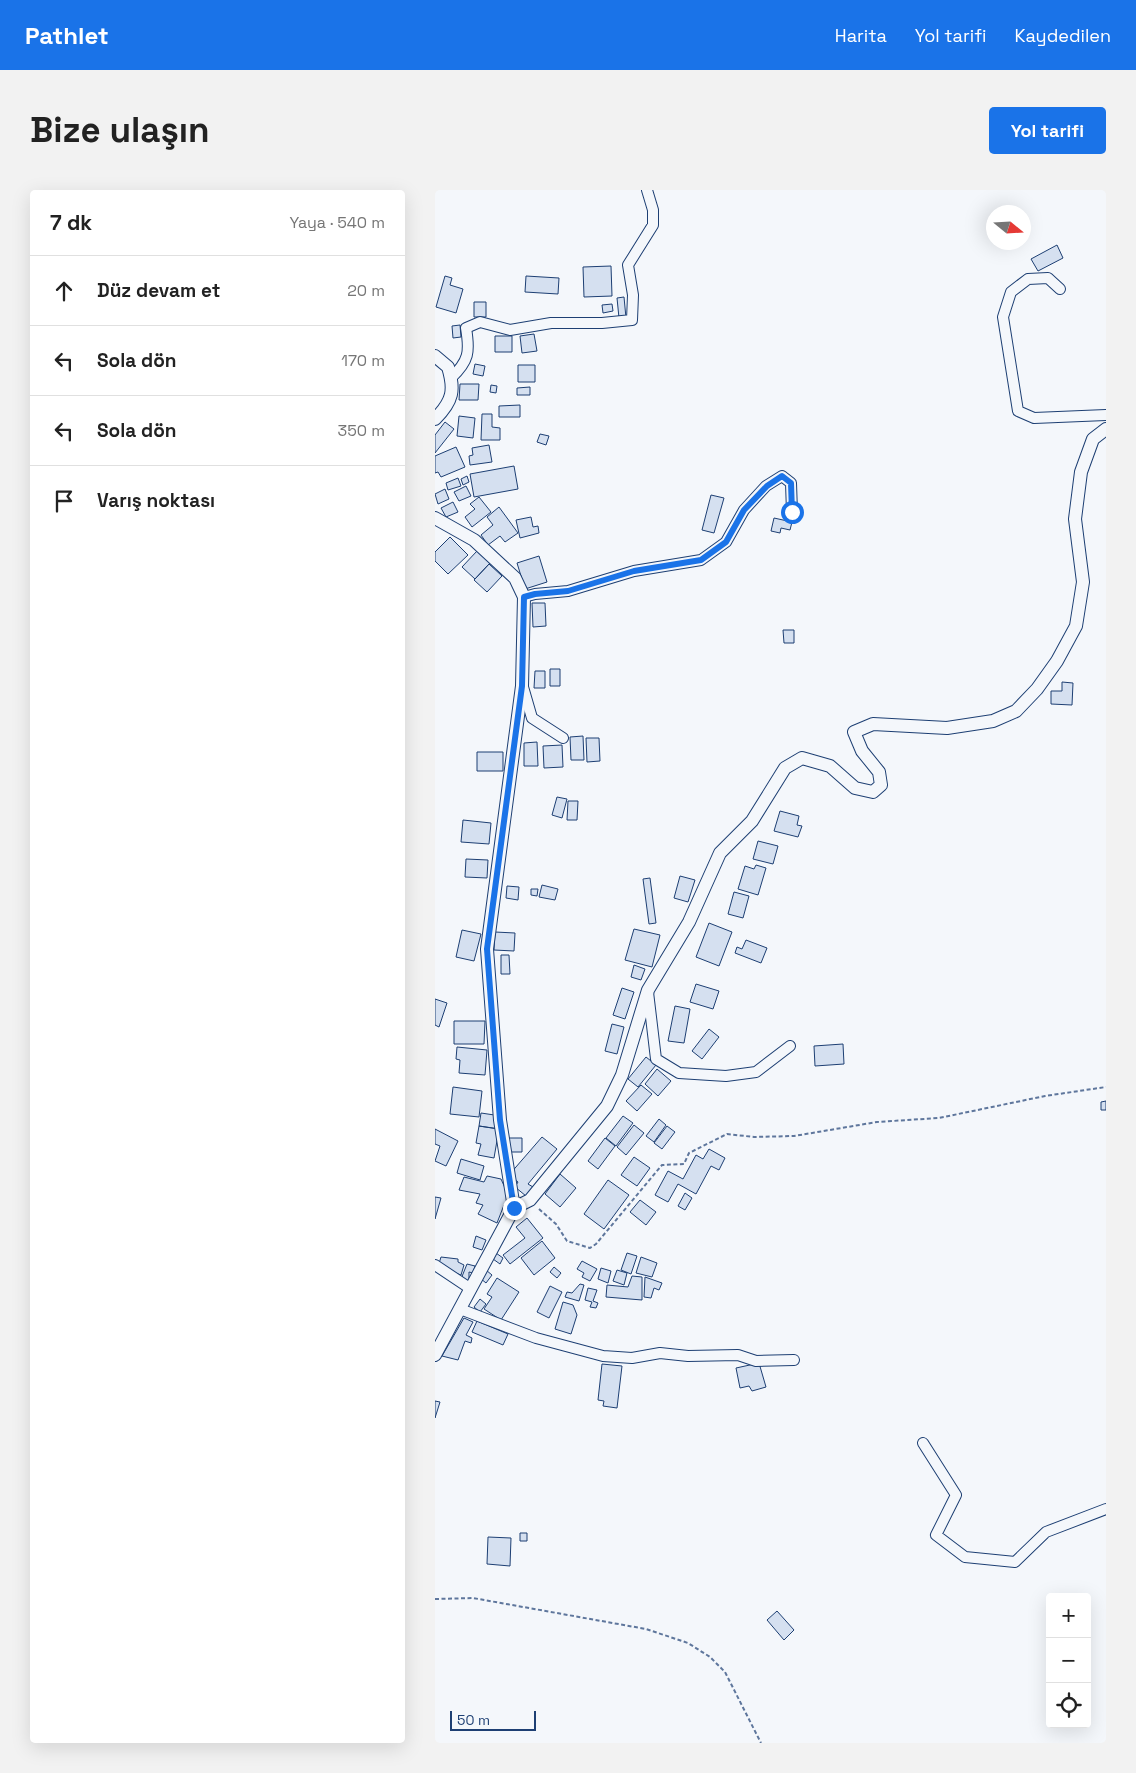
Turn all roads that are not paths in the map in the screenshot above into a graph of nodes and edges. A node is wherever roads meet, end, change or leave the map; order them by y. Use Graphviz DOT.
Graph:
graph roads {
  1 [pos="647,190"];
  2 [pos="1060,289"];
  3 [pos="435,356"];
  4 [pos="451,378"];
  5 [pos="1106,416"];
  6 [pos="435,419"];
  7 [pos="1106,429"];
  8 [pos="792,512"];
  9 [pos="435,518"];
  10 [pos="524,597"];
  11 [pos="522,686"];
  12 [pos="563,738"];
  13 [pos="647,990"];
  14 [pos="790,1046"];
  15 [pos="514,1208"];
  16 [pos="435,1266"];
  17 [pos="471,1289"];
  18 [pos="460,1309"];
  19 [pos="435,1356"];
  20 [pos="793,1360"];
  21 [pos="923,1443"];
  22 [pos="1106,1509"];
  1 -- 4 [label="street"];
  2 -- 5 [label="street"];
  3 -- 4 [label="street"];
  4 -- 6 [label="street"];
  7 -- 13 [label="street"];
  8 -- 10 [label="street"];
  9 -- 10 [label="street"];
  10 -- 11 [label="street"];
  11 -- 12 [label="street"];
  11 -- 15 [label="street"];
  13 -- 14 [label="street"];
  13 -- 15 [label="street"];
  15 -- 17 [label="street"];
  16 -- 17 [label="street"];
  17 -- 18 [label="street"];
  18 -- 19 [label="street"];
  18 -- 20 [label="street"];
  21 -- 22 [label="street"];
}
